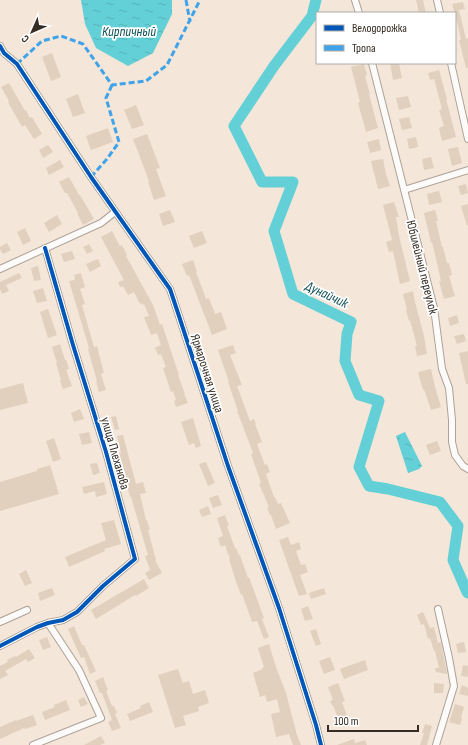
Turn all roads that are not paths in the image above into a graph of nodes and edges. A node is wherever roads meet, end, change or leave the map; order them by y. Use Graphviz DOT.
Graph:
graph roads {
  1 [pos="355,0"];
  2 [pos="437,0"];
  3 [pos="359,12"];
  4 [pos="440,12"];
  5 [pos="0,46"];
  6 [pos="372,64"];
  7 [pos="451,64"];
  8 [pos="468,139"];
  9 [pos="468,170"];
  10 [pos="404,190"];
  11 [pos="115,212"];
  12 [pos="45,248"];
  13 [pos="0,269"];
  14 [pos="468,469"];
  15 [pos="438,609"];
  16 [pos="26,610"];
  17 [pos="0,622"];
  18 [pos="48,623"];
  19 [pos="0,646"];
  20 [pos="33,745"];
  21 [pos="321,745"];
  22 [pos="436,745"];
  1 -- 3 [label="street"];
  2 -- 4 [label="street"];
  5 -- 11 [label="street, Ярмарочная улица"];
  6 -- 10 [label="street, Юбилейный переулок"];
  7 -- 8 [label="street"];
  9 -- 10 [label="street"];
  10 -- 14 [label="street, Юбилейный переулок"];
  11 -- 12 [label="street"];
  11 -- 21 [label="street, Ярмарочная улица"];
  12 -- 13 [label="street"];
  12 -- 18 [label="street, улица Плеханова"];
  15 -- 22 [label="street"];
  16 -- 17 [label="street"];
  18 -- 19 [label="street"];
  18 -- 20 [label="street"];
}
